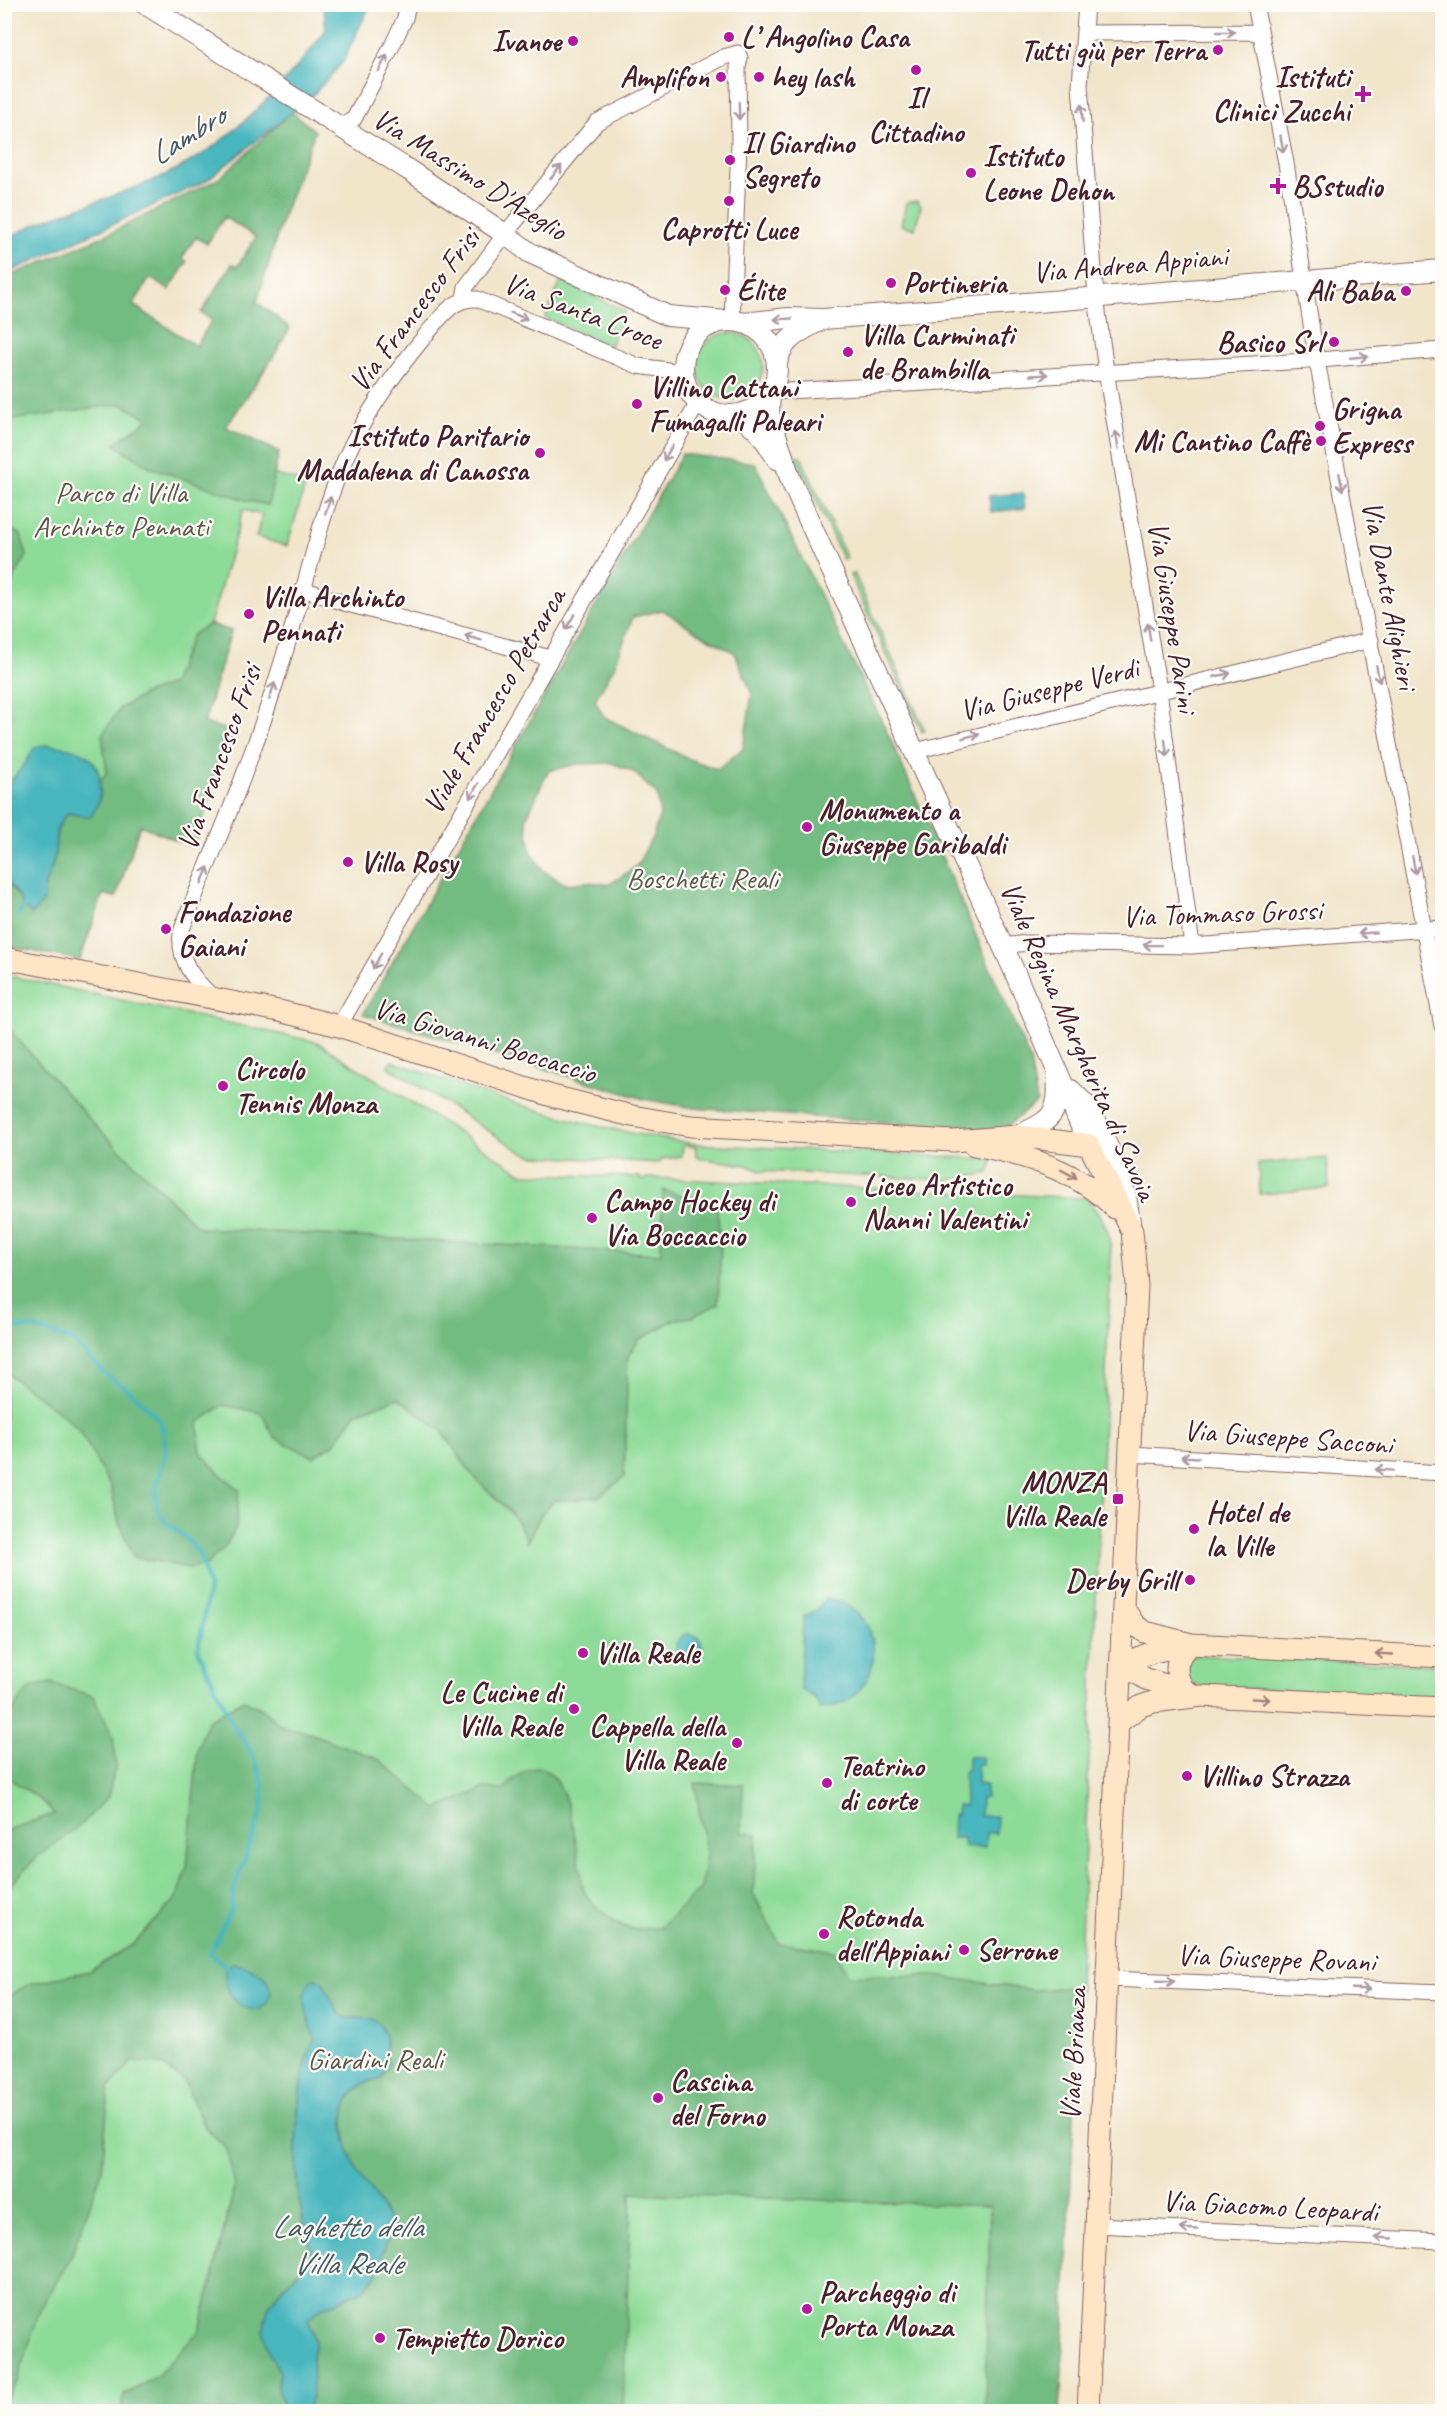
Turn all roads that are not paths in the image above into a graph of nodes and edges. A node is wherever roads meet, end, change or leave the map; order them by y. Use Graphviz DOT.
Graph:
graph roads {
  1 [pos="145,4"];
  2 [pos="408,4"];
  3 [pos="1086,4"];
  4 [pos="1255,4"];
  5 [pos="1259,32"];
  6 [pos="1084,33"];
  7 [pos="339,127"];
  8 [pos="506,234"];
  9 [pos="1443,270"];
  10 [pos="1304,280"];
  11 [pos="1096,297"];
  12 [pos="464,299"];
  13 [pos="668,316"];
  14 [pos="823,319"];
  15 [pos="734,321"];
  16 [pos="1443,350"];
  17 [pos="1317,360"];
  18 [pos="777,364"];
  19 [pos="683,365"];
  20 [pos="1106,371"];
  21 [pos="770,393"];
  22 [pos="698,403"];
  23 [pos="731,415"];
  24 [pos="791,481"];
  25 [pos="303,589"];
  26 [pos="1371,640"];
  27 [pos="550,658"];
  28 [pos="1159,690"];
  29 [pos="915,751"];
  30 [pos="1443,928"];
  31 [pos="1426,929"];
  32 [pos="1003,946"];
  33 [pos="1192,946"];
  34 [pos="4,958"];
  35 [pos="216,999"];
  36 [pos="339,1026"];
  37 [pos="1443,1026"];
  38 [pos="1055,1063"];
  39 [pos="1065,1084"];
  40 [pos="1017,1136"];
  41 [pos="953,1141"];
  42 [pos="1089,1144"];
  43 [pos="1027,1159"];
  44 [pos="1132,1231"];
  45 [pos="1130,1454"];
  46 [pos="1443,1473"];
  47 [pos="1124,1609"];
  48 [pos="1191,1644"];
  49 [pos="1443,1657"];
  50 [pos="1121,1665"];
  51 [pos="1194,1694"];
  52 [pos="1443,1708"];
  53 [pos="1119,1722"];
  54 [pos="1107,1979"];
  55 [pos="1443,1992"];
  56 [pos="1095,2225"];
  57 [pos="1443,2241"];
  58 [pos="1088,2412"];
  1 -- 7 [label="street, Via Massimo D'Azeglio"];
  7 -- 2 [label="street, one-way"];
  3 -- 6 [label="street, Via Giuseppe Parini"];
  4 -- 5 [label="street, Via Dante Alighieri"];
  6 -- 5 [label="street, one-way"];
  5 -- 10 [label="street, Via Dante Alighieri, one-way"];
  11 -- 6 [label="street, Via Giuseppe Parini, one-way"];
  7 -- 8 [label="street, Via Massimo D'Azeglio"];
  8 -- 12 [label="street, Via Francesco Frisi"];
  8 -- 13 [label="street, Via Massimo D'Azeglio"];
  8 -- 15 [label="street, Via Francesco Frisi, one-way"];
  9 -- 10 [label="street, Via Andrea Appiani"];
  10 -- 11 [label="street, Via Andrea Appiani"];
  10 -- 17 [label="street, Via Dante Alighieri"];
  11 -- 14 [label="street, Via Andrea Appiani"];
  11 -- 20 [label="street, Via Giuseppe Parini"];
  12 -- 19 [label="street, Via Santa Croce, one-way"];
  25 -- 12 [label="street, Via Francesco Frisi, one-way"];
  13 -- 15 [label="street, Via Massimo D'Azeglio"];
  13 -- 19 [label="street"];
  14 -- 15 [label="street, Via Andrea Appiani, one-way"];
  14 -- 18 [label="street, Via Andrea Appiani"];
  15 -- 18 [label="street"];
  15 -- 19 [label="street"];
  17 -- 16 [label="street, one-way"];
  17 -- 20 [label="street"];
  17 -- 26 [label="street, Via Dante Alighieri, one-way"];
  18 -- 21 [label="street"];
  19 -- 22 [label="street"];
  21 -- 20 [label="street, one-way"];
  28 -- 20 [label="street, Via Giuseppe Parini, one-way"];
  21 -- 23 [label="street"];
  21 -- 24 [label="street, Viale Regina Margherita di Savoia"];
  22 -- 23 [label="street"];
  22 -- 27 [label="street, Viale Francesco Petrarca, one-way"];
  23 -- 24 [label="street, Viale Regina Margherita di Savoia"];
  24 -- 29 [label="street, Viale Regina Margherita di Savoia"];
  27 -- 25 [label="street, one-way"];
  35 -- 25 [label="street, Via Francesco Frisi, one-way"];
  28 -- 26 [label="street, Via Giuseppe Verdi, one-way"];
  26 -- 31 [label="street, Via Dante Alighieri, one-way"];
  27 -- 36 [label="street, Viale Francesco Petrarca, one-way"];
  29 -- 28 [label="street, Via Giuseppe Verdi, one-way"];
  28 -- 33 [label="street, Via Giuseppe Parini, one-way"];
  29 -- 32 [label="street, Viale Regina Margherita di Savoia"];
  30 -- 31 [label="street, Via Tommaso Grossi"];
  31 -- 33 [label="street, Via Tommaso Grossi, one-way"];
  31 -- 37 [label="street, Via Dante Alighieri"];
  33 -- 32 [label="street, Via Tommaso Grossi, one-way"];
  32 -- 38 [label="street, Viale Regina Margherita di Savoia"];
  34 -- 35 [label="main road, Via Giovanni Boccaccio"];
  35 -- 36 [label="main road, Via Giovanni Boccaccio"];
  36 -- 41 [label="main road, Via Giovanni Boccaccio"];
  38 -- 39 [label="street, Viale Regina Margherita di Savoia"];
  38 -- 40 [label="street, Via Giovanni Boccaccio"];
  39 -- 42 [label="street, Viale Regina Margherita di Savoia"];
  39 -- 44 [label="street"];
  40 -- 41 [label="main road, Via Giovanni Boccaccio"];
  40 -- 42 [label="main road, Via Giovanni Boccaccio"];
  41 -- 43 [label="main road, Via Giovanni Boccaccio"];
  42 -- 43 [label="main road"];
  42 -- 44 [label="main road, Viale Regina Margherita di Savoia"];
  43 -- 44 [label="main road, Via Giovanni Boccaccio, one-way"];
  44 -- 45 [label="main road, Viale Regina Margherita di Savoia"];
  46 -- 45 [label="street, Via Giuseppe Sacconi, one-way"];
  45 -- 47 [label="main road, Viale Regina Margherita di Savoia"];
  47 -- 48 [label="main road"];
  47 -- 50 [label="main road, Viale Regina Margherita di Savoia"];
  49 -- 48 [label="main road, one-way"];
  48 -- 50 [label="main road"];
  48 -- 51 [label="main road"];
  50 -- 51 [label="main road"];
  50 -- 53 [label="main road, Viale Brianza"];
  51 -- 52 [label="main road, one-way"];
  51 -- 53 [label="main road"];
  53 -- 54 [label="main road, Viale Brianza"];
  54 -- 55 [label="street, Via Giuseppe Rovani, one-way"];
  54 -- 56 [label="main road, Viale Brianza"];
  57 -- 56 [label="street, Via Giacomo Leopardi, one-way"];
  56 -- 58 [label="main road, Viale Brianza"];
}
